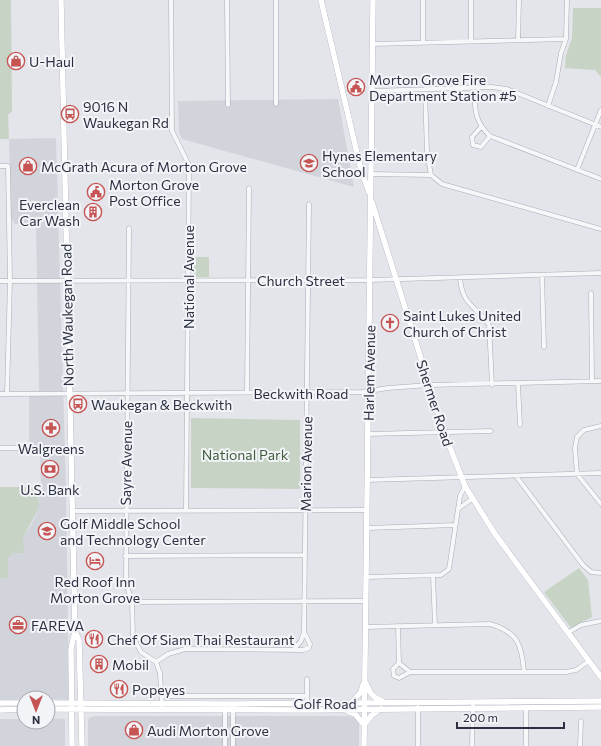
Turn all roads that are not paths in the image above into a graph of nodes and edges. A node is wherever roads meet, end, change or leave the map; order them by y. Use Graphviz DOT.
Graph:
graph roads {
  1 [pos="61,0"];
  2 [pos="171,0"];
  3 [pos="227,0"];
  4 [pos="276,0"];
  5 [pos="321,0"];
  6 [pos="373,0"];
  7 [pos="423,0"];
  8 [pos="471,0"];
  9 [pos="519,0"];
  10 [pos="567,0"];
  11 [pos="566,39"];
  12 [pos="518,40"];
  13 [pos="471,41"];
  14 [pos="423,42"];
  15 [pos="373,44"];
  16 [pos="474,88"];
  17 [pos="425,89"];
  18 [pos="372,91"];
  19 [pos="276,104"];
  20 [pos="228,105"];
  21 [pos="548,106"];
  22 [pos="601,110"];
  23 [pos="595,125"];
  24 [pos="481,127"];
  25 [pos="601,127"];
  26 [pos="490,136"];
  27 [pos="0,166"];
  28 [pos="577,170"];
  29 [pos="371,174"];
  30 [pos="431,175"];
  31 [pos="601,179"];
  32 [pos="249,188"];
  33 [pos="370,196"];
  34 [pos="309,204"];
  35 [pos="129,228"];
  36 [pos="601,229"];
  37 [pos="601,273"];
  38 [pos="542,275"];
  39 [pos="460,277"];
  40 [pos="396,279"];
  41 [pos="308,280"];
  42 [pos="370,280"];
  43 [pos="0,281"];
  44 [pos="10,281"];
  45 [pos="66,281"];
  46 [pos="128,281"];
  47 [pos="188,281"];
  48 [pos="248,281"];
  49 [pos="592,293"];
  50 [pos="544,347"];
  51 [pos="592,381"];
  52 [pos="601,381"];
  53 [pos="518,384"];
  54 [pos="429,385"];
  55 [pos="492,385"];
  56 [pos="368,391"];
  57 [pos="127,393"];
  58 [pos="187,393"];
  59 [pos="247,393"];
  60 [pos="307,393"];
  61 [pos="0,394"];
  62 [pos="8,394"];
  63 [pos="69,394"];
  64 [pos="520,425"];
  65 [pos="601,426"];
  66 [pos="444,432"];
  67 [pos="492,432"];
  68 [pos="368,434"];
  69 [pos="0,448"];
  70 [pos="71,448"];
  71 [pos="601,473"];
  72 [pos="577,474"];
  73 [pos="516,476"];
  74 [pos="461,477"];
  75 [pos="367,480"];
  76 [pos="465,486"];
  77 [pos="472,499"];
  78 [pos="601,504"];
  79 [pos="458,509"];
  80 [pos="186,510"];
  81 [pos="367,510"];
  82 [pos="73,511"];
  83 [pos="125,511"];
  84 [pos="305,511"];
  85 [pos="456,525"];
  86 [pos="367,528"];
  87 [pos="305,555"];
  88 [pos="124,556"];
  89 [pos="601,573"];
  90 [pos="433,576"];
  91 [pos="366,577"];
  92 [pos="304,601"];
  93 [pos="366,601"];
  94 [pos="132,602"];
  95 [pos="601,621"];
  96 [pos="398,626"];
  97 [pos="434,626"];
  98 [pos="365,627"];
  99 [pos="75,630"];
  100 [pos="304,632"];
  101 [pos="569,632"];
  102 [pos="294,649"];
  103 [pos="589,661"];
  104 [pos="156,662"];
  105 [pos="399,663"];
  106 [pos="410,672"];
  107 [pos="524,672"];
  108 [pos="601,677"];
  109 [pos="307,679"];
  110 [pos="365,679"];
  111 [pos="162,696"];
  112 [pos="307,696"];
  113 [pos="601,701"];
  114 [pos="0,703"];
  115 [pos="16,703"];
  116 [pos="56,703"];
  117 [pos="71,703"];
  118 [pos="81,703"];
  119 [pos="162,703"];
  120 [pos="307,703"];
  121 [pos="351,703"];
  122 [pos="364,703"];
  123 [pos="388,703"];
  124 [pos="225,704"];
  125 [pos="233,704"];
  126 [pos="473,705"];
  127 [pos="526,705"];
  128 [pos="418,706"];
  129 [pos="601,707"];
  130 [pos="16,709"];
  131 [pos="56,709"];
  132 [pos="342,709"];
  133 [pos="364,709"];
  134 [pos="381,709"];
  135 [pos="0,710"];
  136 [pos="71,710"];
  137 [pos="81,710"];
  138 [pos="162,710"];
  139 [pos="225,710"];
  140 [pos="233,710"];
  141 [pos="581,721"];
  142 [pos="364,725"];
  143 [pos="72,746"];
  144 [pos="82,746"];
  145 [pos="224,746"];
  146 [pos="233,746"];
  147 [pos="364,746"];
  148 [pos="418,746"];
  149 [pos="472,746"];
  150 [pos="526,746"];
  151 [pos="580,746"];
  1 -- 45 [label="main road, North Waukegan Road"];
  2 -- 47 [label="street, National Avenue"];
  3 -- 20 [label="street"];
  4 -- 19 [label="street"];
  5 -- 33 [label="main road, Shermer Road"];
  6 -- 15 [label="main road, Harlem Avenue"];
  7 -- 14 [label="street"];
  8 -- 13 [label="street"];
  9 -- 12 [label="street"];
  10 -- 11 [label="street"];
  11 -- 12 [label="street"];
  11 -- 21 [label="street"];
  12 -- 13 [label="street"];
  13 -- 14 [label="street"];
  14 -- 15 [label="street"];
  15 -- 18 [label="main road, Harlem Avenue"];
  16 -- 17 [label="street"];
  16 -- 21 [label="street"];
  16 -- 24 [label="street"];
  17 -- 18 [label="street"];
  17 -- 30 [label="street"];
  18 -- 29 [label="main road, Harlem Avenue"];
  21 -- 23 [label="street"];
  22 -- 23 [label="street"];
  23 -- 25 [label="street"];
  23 -- 28 [label="street"];
  24 -- 26 [label="street"];
  24 -- 26 [label="street"];
  26 -- 28 [label="street"];
  27 -- 44 [label="street"];
  28 -- 31 [label="street"];
  29 -- 30 [label="street"];
  29 -- 33 [label="main road, Harlem Avenue"];
  30 -- 36 [label="street"];
  32 -- 48 [label="street"];
  33 -- 40 [label="main road, Shermer Road"];
  33 -- 42 [label="main road, Harlem Avenue"];
  34 -- 41 [label="street, Marion Avenue"];
  35 -- 46 [label="street, Sayre Avenue"];
  37 -- 38 [label="street, Church Street"];
  38 -- 39 [label="street, Church Street"];
  38 -- 50 [label="street"];
  39 -- 40 [label="street, Church Street"];
  39 -- 55 [label="street"];
  40 -- 42 [label="street, Church Street"];
  40 -- 54 [label="main road, Shermer Road"];
  41 -- 42 [label="street, Church Street"];
  41 -- 48 [label="street, Church Street"];
  41 -- 60 [label="street, Marion Avenue"];
  42 -- 56 [label="main road, Harlem Avenue"];
  43 -- 44 [label="street, Church Street"];
  44 -- 45 [label="street, Church Street"];
  44 -- 62 [label="street"];
  45 -- 46 [label="street, Church Street"];
  45 -- 63 [label="main road, North Waukegan Road"];
  46 -- 47 [label="street, Church Street"];
  46 -- 57 [label="street, Sayre Avenue"];
  47 -- 48 [label="street, Church Street"];
  47 -- 58 [label="street, National Avenue"];
  48 -- 59 [label="street"];
  49 -- 51 [label="street"];
  51 -- 52 [label="street, Beckwith Road"];
  51 -- 53 [label="street, Beckwith Road"];
  53 -- 55 [label="street, Beckwith Road"];
  53 -- 64 [label="street"];
  54 -- 55 [label="street, Beckwith Road"];
  54 -- 56 [label="street, Beckwith Road"];
  54 -- 66 [label="main road, Shermer Road"];
  56 -- 60 [label="street, Beckwith Road"];
  56 -- 68 [label="main road, Harlem Avenue"];
  57 -- 58 [label="street, Beckwith Road"];
  57 -- 63 [label="street, Beckwith Road"];
  57 -- 83 [label="street, Sayre Avenue"];
  58 -- 59 [label="street, Beckwith Road"];
  58 -- 80 [label="street, National Avenue"];
  59 -- 60 [label="street, Beckwith Road"];
  60 -- 84 [label="street, Marion Avenue"];
  61 -- 62 [label="street, Beckwith Road"];
  62 -- 63 [label="street, Beckwith Road"];
  63 -- 70 [label="main road, North Waukegan Road"];
  65 -- 72 [label="street"];
  66 -- 67 [label="street"];
  66 -- 68 [label="street"];
  66 -- 74 [label="main road, Shermer Road"];
  68 -- 75 [label="main road, Harlem Avenue"];
  69 -- 70 [label="street"];
  70 -- 82 [label="main road, North Waukegan Road"];
  71 -- 72 [label="street"];
  72 -- 73 [label="street"];
  72 -- 78 [label="street"];
  73 -- 74 [label="street"];
  73 -- 89 [label="street"];
  74 -- 75 [label="street"];
  74 -- 76 [label="main road, Shermer Road"];
  75 -- 81 [label="main road, Harlem Avenue"];
  76 -- 77 [label="main road, Shermer Road"];
  76 -- 79 [label="street"];
  77 -- 79 [label="street"];
  77 -- 101 [label="main road, Shermer Road"];
  79 -- 85 [label="street"];
  80 -- 83 [label="street"];
  80 -- 84 [label="street"];
  81 -- 84 [label="street"];
  81 -- 86 [label="main road, Harlem Avenue"];
  82 -- 83 [label="street"];
  82 -- 99 [label="main road, North Waukegan Road"];
  83 -- 88 [label="street, Sayre Avenue"];
  84 -- 87 [label="street, Marion Avenue"];
  85 -- 86 [label="street"];
  85 -- 90 [label="street"];
  86 -- 91 [label="main road, Harlem Avenue"];
  87 -- 88 [label="street"];
  87 -- 92 [label="street, Marion Avenue"];
  88 -- 94 [label="street, Sayre Avenue"];
  90 -- 91 [label="street"];
  90 -- 97 [label="street"];
  91 -- 93 [label="main road, Harlem Avenue"];
  92 -- 93 [label="street"];
  92 -- 94 [label="street"];
  92 -- 100 [label="street, Marion Avenue"];
  93 -- 98 [label="main road, Harlem Avenue"];
  94 -- 104 [label="street, Sayre Avenue"];
  95 -- 101 [label="street"];
  96 -- 97 [label="street"];
  96 -- 98 [label="street"];
  96 -- 105 [label="street"];
  97 -- 107 [label="street"];
  98 -- 110 [label="main road, Harlem Avenue"];
  99 -- 117 [label="main road, North Waukegan Road"];
  99 -- 118 [label="main road, North Waukegan Road"];
  100 -- 102 [label="street"];
  100 -- 102 [label="street, Marion Avenue"];
  101 -- 103 [label="main road, Shermer Road"];
  102 -- 104 [label="street"];
  103 -- 107 [label="street"];
  103 -- 108 [label="main road, Shermer Road"];
  104 -- 111 [label="street"];
  105 -- 106 [label="street"];
  105 -- 106 [label="street"];
  106 -- 107 [label="street"];
  109 -- 112 [label="street"];
  110 -- 121 [label="main road"];
  110 -- 122 [label="main road, Harlem Avenue"];
  110 -- 123 [label="main road"];
  111 -- 112 [label="street"];
  111 -- 119 [label="street"];
  112 -- 120 [label="street"];
  113 -- 127 [label="main road, Golf Road"];
  114 -- 115 [label="main road"];
  116 -- 117 [label="main road, Golf Road"];
  117 -- 118 [label="main road, Golf Road"];
  117 -- 136 [label="main road, North Waukegan Road"];
  118 -- 119 [label="main road, Golf Road"];
  118 -- 137 [label="main road, North Waukegan Road"];
  119 -- 124 [label="main road, Golf Road"];
  119 -- 138 [label="street"];
  120 -- 121 [label="main road, Golf Road"];
  120 -- 125 [label="main road, Golf Road"];
  121 -- 122 [label="main road, Golf Road"];
  122 -- 123 [label="main road, Golf Road"];
  122 -- 133 [label="main road, Harlem Avenue"];
  123 -- 128 [label="main road, Golf Road"];
  124 -- 125 [label="main road, Golf Road"];
  124 -- 139 [label="street"];
  125 -- 140 [label="street"];
  126 -- 127 [label="main road, Golf Road"];
  126 -- 128 [label="main road, Golf Road"];
  126 -- 149 [label="street"];
  127 -- 129 [label="main road, Golf Road"];
  127 -- 150 [label="street"];
  128 -- 134 [label="main road, Golf Road"];
  128 -- 148 [label="street"];
  130 -- 135 [label="main road"];
  131 -- 136 [label="main road, Golf Road"];
  132 -- 133 [label="main road, Golf Road"];
  132 -- 140 [label="main road, Golf Road"];
  132 -- 142 [label="main road"];
  133 -- 134 [label="main road, Golf Road"];
  133 -- 142 [label="main road, Harlem Avenue"];
  134 -- 142 [label="main road"];
  136 -- 137 [label="main road, Golf Road"];
  136 -- 143 [label="main road, North Waukegan Road"];
  137 -- 138 [label="main road, Golf Road"];
  137 -- 144 [label="main road, North Waukegan Road"];
  138 -- 139 [label="main road, Golf Road"];
  139 -- 140 [label="main road, Golf Road"];
  139 -- 145 [label="street"];
  140 -- 146 [label="street"];
  141 -- 151 [label="street"];
  142 -- 147 [label="main road, Harlem Avenue"];
}
